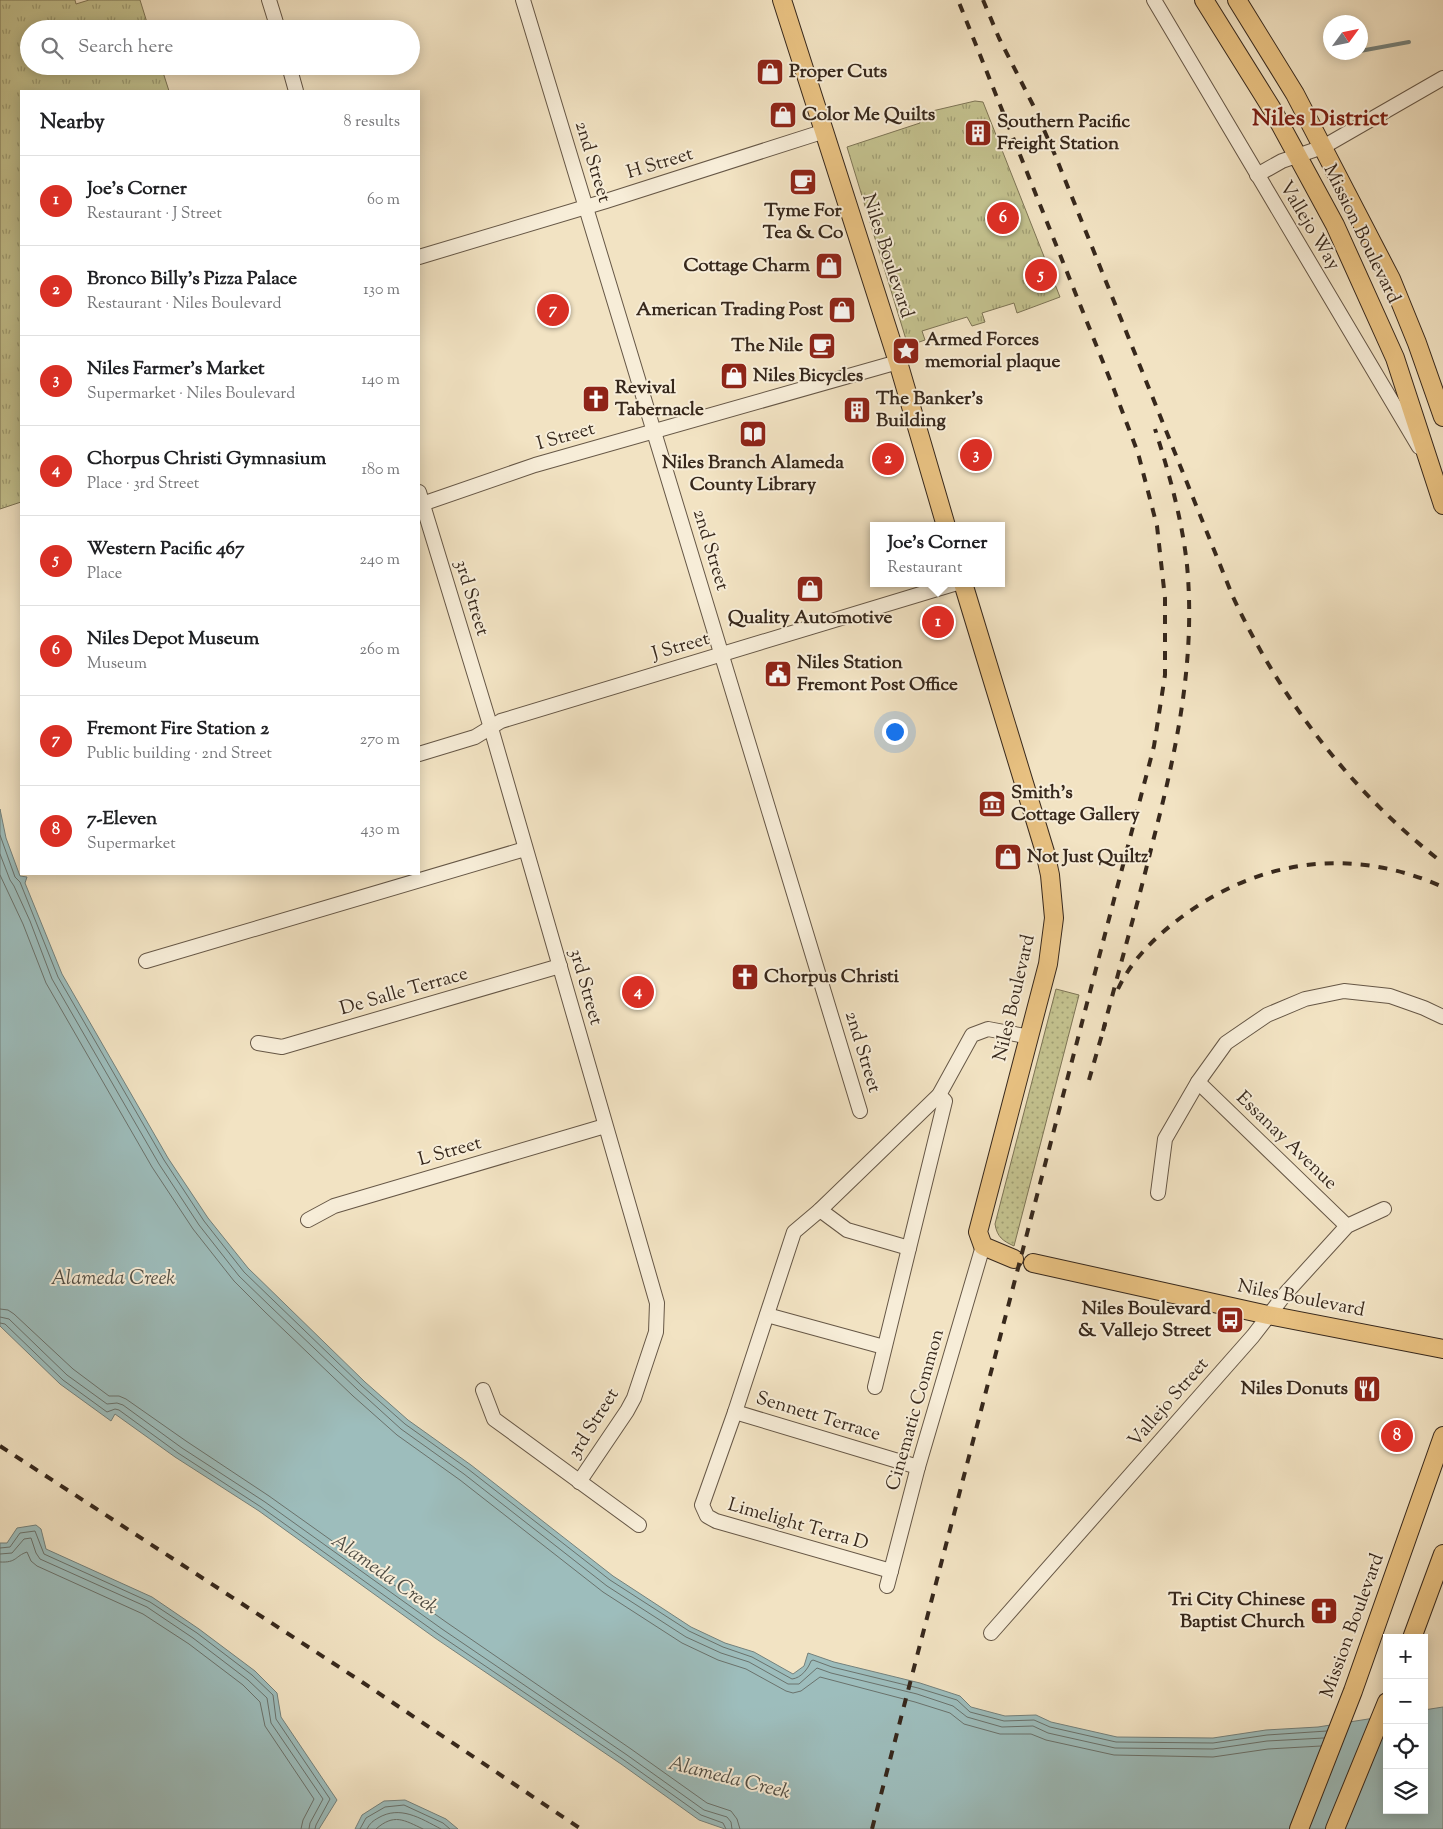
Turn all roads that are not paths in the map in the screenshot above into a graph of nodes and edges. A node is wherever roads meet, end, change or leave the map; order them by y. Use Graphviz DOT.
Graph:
graph roads {
  1 [pos="269,0"];
  2 [pos="523,0"];
  3 [pos="782,0"];
  4 [pos="1154,0"];
  5 [pos="1204,0"];
  6 [pos="1237,0"];
  7 [pos="275,20"];
  8 [pos="292,75"];
  9 [pos="1443,78"];
  10 [pos="296,90"];
  11 [pos="825,131"];
  12 [pos="1323,147"];
  13 [pos="1298,155"];
  14 [pos="1257,175"];
  15 [pos="586,207"];
  16 [pos="420,257"];
  17 [pos="898,362"];
  18 [pos="1436,393"];
  19 [pos="1410,401"];
  20 [pos="1443,417"];
  21 [pos="654,431"];
  22 [pos="1433,470"];
  23 [pos="420,500"];
  24 [pos="1443,505"];
  25 [pos="945,522"];
  26 [pos="944,587"];
  27 [pos="964,587"];
  28 [pos="722,655"];
  29 [pos="490,728"];
  30 [pos="420,754"];
  31 [pos="525,848"];
  32 [pos="146,960"];
  33 [pos="560,966"];
  34 [pos="1443,1017"];
  35 [pos="1030,1037"];
  36 [pos="258,1042"];
  37 [pos="1198,1082"];
  38 [pos="939,1095"];
  39 [pos="860,1111"];
  40 [pos="605,1126"];
  41 [pos="1158,1193"];
  42 [pos="1384,1209"];
  43 [pos="820,1210"];
  44 [pos="308,1220"];
  45 [pos="1347,1226"];
  46 [pos="983,1246"];
  47 [pos="909,1248"];
  48 [pos="1014,1259"];
  49 [pos="1033,1263"];
  50 [pos="767,1315"];
  51 [pos="1268,1315"];
  52 [pos="884,1346"];
  53 [pos="1443,1349"];
  54 [pos="875,1386"];
  55 [pos="483,1390"];
  56 [pos="735,1412"];
  57 [pos="1443,1436"];
  58 [pos="918,1467"];
  59 [pos="579,1482"];
  60 [pos="639,1525"];
  61 [pos="1443,1554"];
  62 [pos="891,1571"];
  63 [pos="887,1586"];
  64 [pos="991,1633"];
  65 [pos="1413,1634"];
  66 [pos="1383,1712"];
  67 [pos="1299,1829"];
  68 [pos="1335,1829"];
  1 -- 7 [label="street"];
  2 -- 15 [label="street, 2nd Street"];
  3 -- 11 [label="main road, Niles Boulevard"];
  4 -- 14 [label="street, Vallejo Way"];
  5 -- 13 [label="main road, Mission Boulevard"];
  6 -- 12 [label="main road, Mission Boulevard"];
  8 -- 10 [label="street"];
  9 -- 12 [label="street"];
  11 -- 15 [label="street, H Street"];
  11 -- 17 [label="main road, Niles Boulevard"];
  12 -- 13 [label="street"];
  12 -- 18 [label="main road, Mission Boulevard"];
  13 -- 14 [label="street"];
  13 -- 19 [label="main road, Mission Boulevard"];
  14 -- 22 [label="street, Vallejo Way"];
  15 -- 16 [label="street, H Street"];
  15 -- 21 [label="street, 2nd Street"];
  17 -- 21 [label="street, I Street"];
  17 -- 25 [label="main road, Niles Boulevard"];
  18 -- 19 [label="main road"];
  18 -- 20 [label="main road, Mission Boulevard"];
  19 -- 22 [label="main road, Mission Boulevard"];
  21 -- 23 [label="street, I Street"];
  21 -- 28 [label="street, 2nd Street"];
  22 -- 24 [label="main road, Mission Boulevard"];
  23 -- 29 [label="street, 3rd Street"];
  26 -- 28 [label="street, J Street"];
  27 -- 35 [label="main road, Niles Boulevard"];
  28 -- 29 [label="street, J Street"];
  28 -- 39 [label="street, 2nd Street"];
  29 -- 30 [label="street, J Street"];
  29 -- 31 [label="street, 3rd Street"];
  31 -- 32 [label="street"];
  31 -- 33 [label="street, 3rd Street"];
  33 -- 36 [label="street, De Salle Terrace"];
  33 -- 40 [label="street, 3rd Street"];
  34 -- 37 [label="street"];
  35 -- 38 [label="street"];
  35 -- 46 [label="main road, Niles Boulevard"];
  37 -- 41 [label="street"];
  37 -- 45 [label="street, Essanay Avenue"];
  38 -- 43 [label="street"];
  38 -- 47 [label="street"];
  40 -- 44 [label="street, L Street"];
  40 -- 59 [label="street, 3rd Street"];
  42 -- 45 [label="street, Vallejo Street"];
  43 -- 47 [label="street"];
  43 -- 50 [label="street"];
  45 -- 51 [label="street, Vallejo Street"];
  46 -- 48 [label="main road"];
  46 -- 58 [label="street, Cinematic Common"];
  47 -- 52 [label="street"];
  49 -- 51 [label="main road, Niles Boulevard"];
  50 -- 52 [label="street"];
  50 -- 56 [label="street"];
  51 -- 53 [label="main road, Niles Boulevard"];
  51 -- 64 [label="street, Vallejo Street"];
  52 -- 54 [label="street"];
  55 -- 59 [label="street"];
  56 -- 58 [label="street, Sennett Terrace"];
  56 -- 62 [label="street, Limelight Terra D"];
  57 -- 67 [label="main road, Mission Boulevard"];
  58 -- 62 [label="street, Cinematic Common"];
  59 -- 60 [label="street"];
  61 -- 65 [label="main road"];
  62 -- 63 [label="street, Cinematic Common"];
  66 -- 68 [label="main road"];
}
